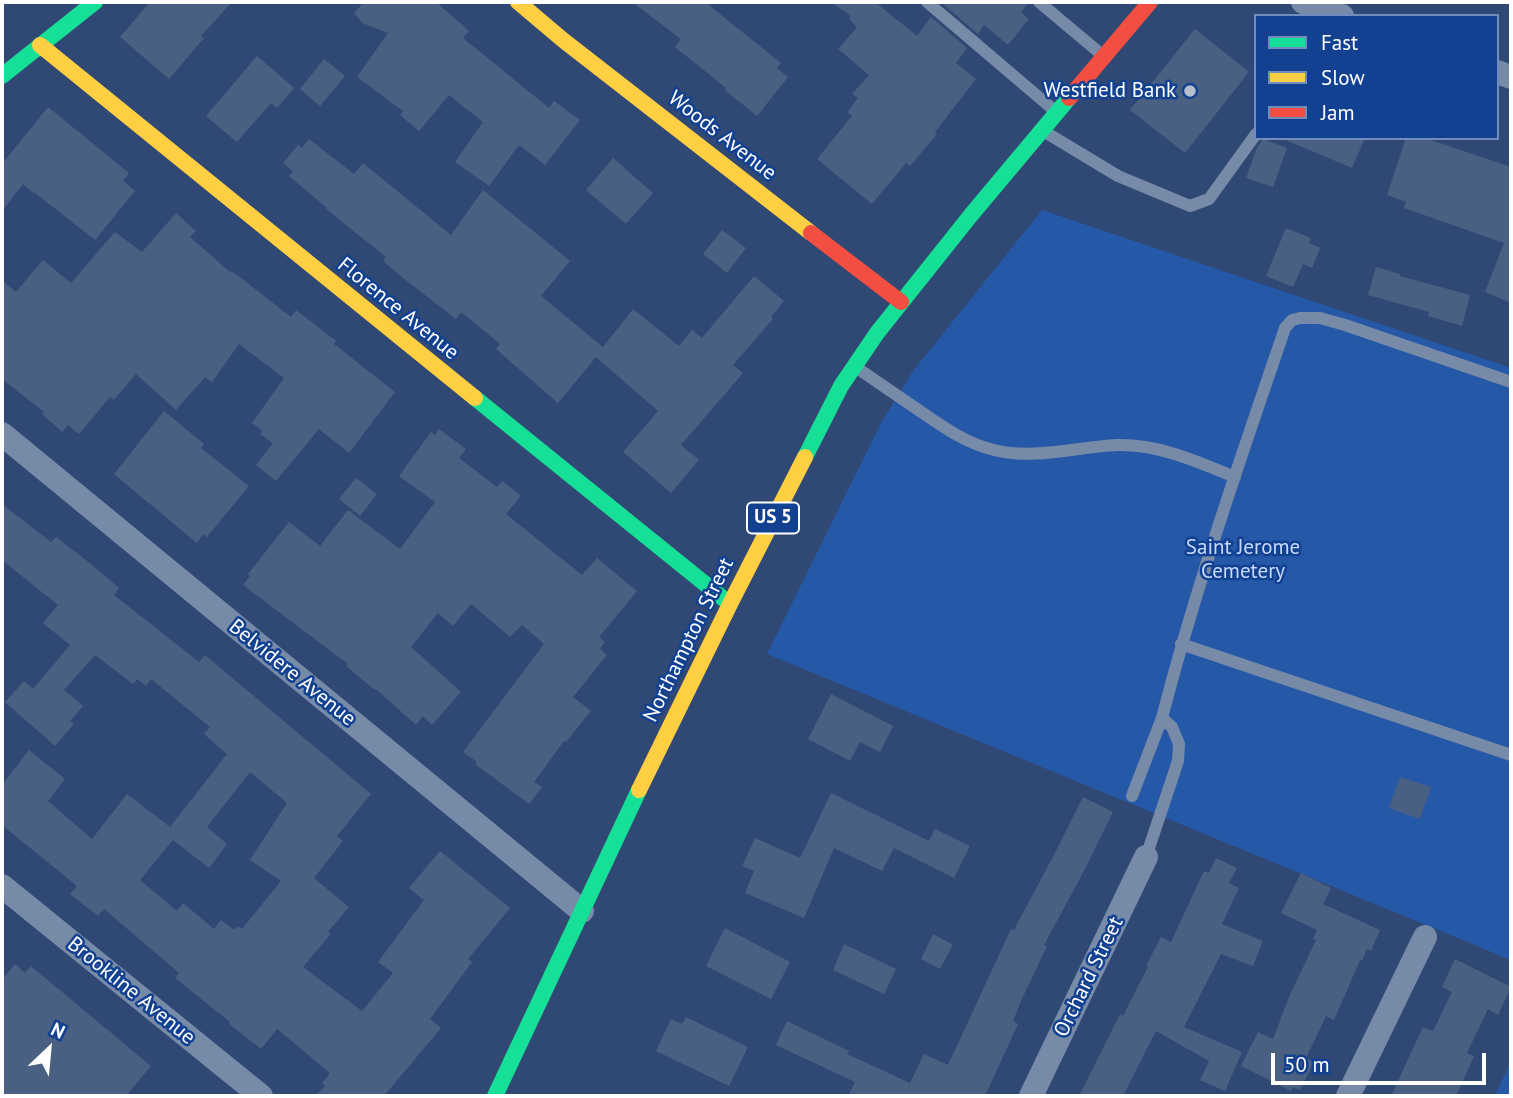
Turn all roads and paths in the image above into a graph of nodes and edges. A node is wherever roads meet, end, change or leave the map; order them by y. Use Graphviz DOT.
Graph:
graph roads {
  1 [pos="95,2"];
  2 [pos="518,2"];
  3 [pos="927,2"];
  4 [pos="1039,2"];
  5 [pos="1150,2"];
  6 [pos="40,45"];
  7 [pos="1104,56"];
  8 [pos="2,76"];
  9 [pos="1057,112"];
  10 [pos="1042,130"];
  11 [pos="1254,137"];
  12 [pos="901,302"];
  13 [pos="854,366"];
  14 [pos="1511,382"];
  15 [pos="2,434"];
  16 [pos="1235,477"];
  17 [pos="730,604"];
  18 [pos="1181,644"];
  19 [pos="1162,718"];
  20 [pos="1511,755"];
  21 [pos="1132,796"];
  22 [pos="1146,857"];
  23 [pos="2,886"];
  24 [pos="582,911"];
  25 [pos="1425,937"];
  26 [pos="261,1096"];
  27 [pos="495,1096"];
  28 [pos="1031,1096"];
  29 [pos="1348,1096"];
  1 -- 6 [label="street"];
  2 -- 12 [label="street, Woods Avenue"];
  3 -- 9 [label="lane"];
  4 -- 7 [label="lane"];
  5 -- 7 [label="street, Northampton Street / US 5"];
  6 -- 8 [label="street"];
  6 -- 17 [label="street, Florence Avenue"];
  7 -- 9 [label="street, Northampton Street / US 5"];
  9 -- 10 [label="street, Northampton Street / US 5"];
  10 -- 11 [label="lane"];
  10 -- 12 [label="street, Northampton Street / US 5"];
  12 -- 13 [label="street, Northampton Street / US 5"];
  13 -- 16 [label="lane"];
  13 -- 17 [label="street, Northampton Street / US 5"];
  14 -- 16 [label="lane"];
  15 -- 24 [label="street, Belvidere Avenue"];
  16 -- 18 [label="lane"];
  17 -- 24 [label="street, Northampton Street / US 5"];
  18 -- 19 [label="lane"];
  18 -- 20 [label="lane"];
  19 -- 21 [label="lane"];
  19 -- 22 [label="lane"];
  22 -- 28 [label="street, Orchard Street"];
  23 -- 26 [label="street, Brookline Avenue"];
  24 -- 27 [label="street, Northampton Street / US 5"];
  25 -- 29 [label="street"];
}
